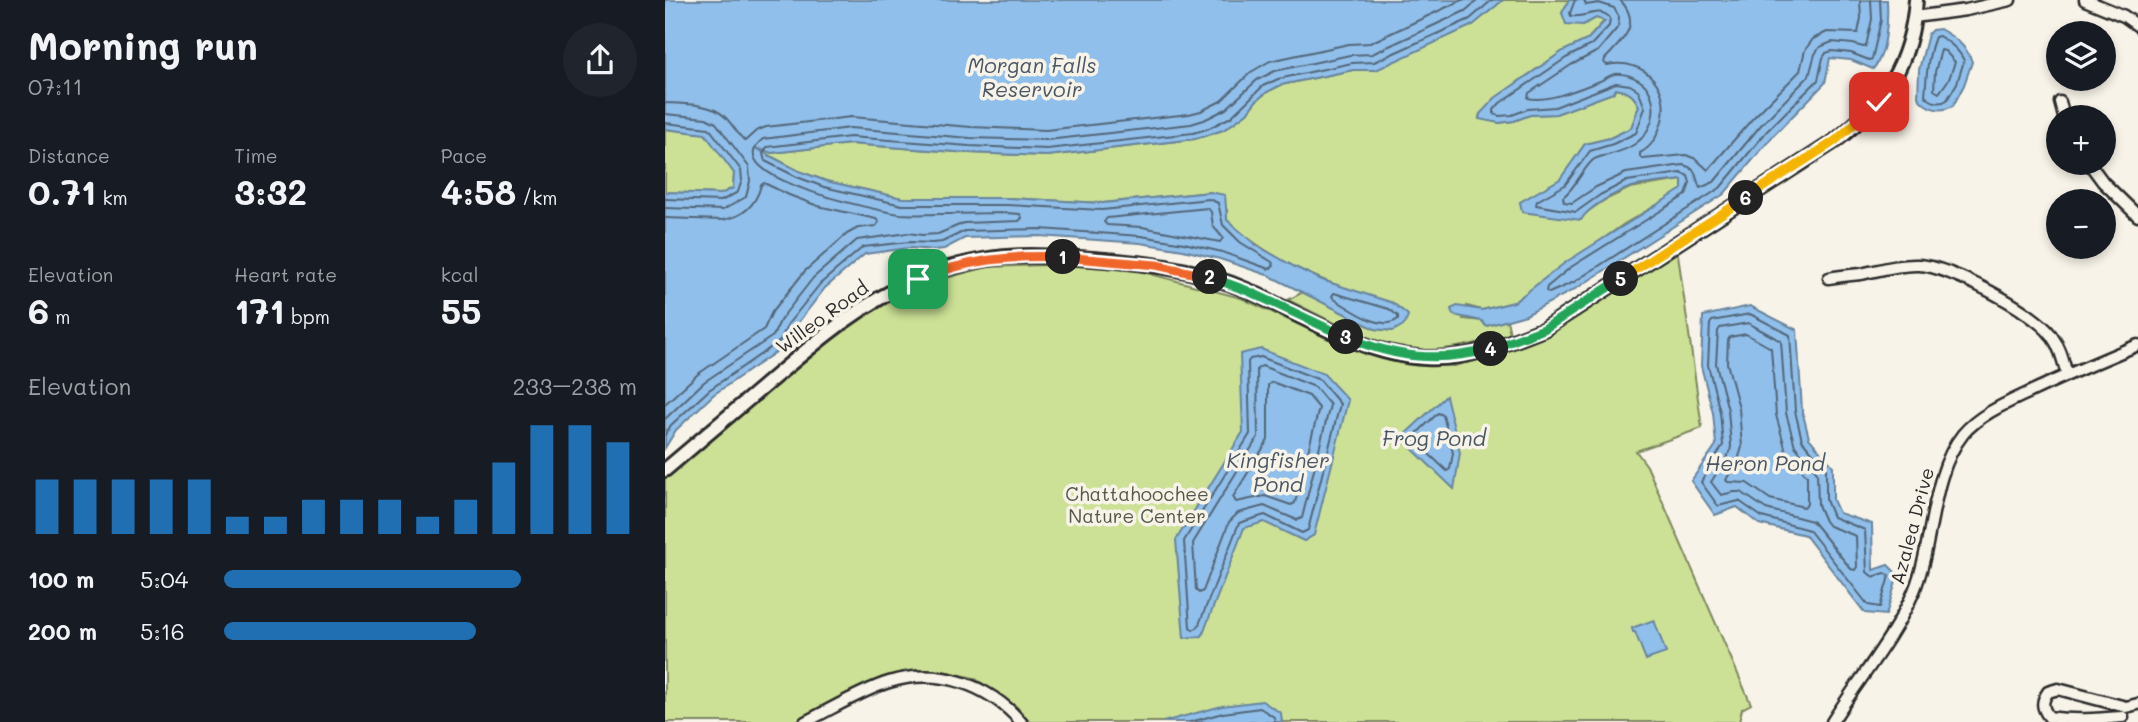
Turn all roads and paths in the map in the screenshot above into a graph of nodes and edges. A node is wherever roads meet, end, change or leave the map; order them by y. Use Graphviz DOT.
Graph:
graph roads {
  1 [pos="1916,0"];
  2 [pos="2010,0"];
  3 [pos="2085,0"];
  4 [pos="1914,18"];
  5 [pos="2138,26"];
  6 [pos="2060,102"];
  7 [pos="2061,105"];
  8 [pos="2098,175"];
  9 [pos="2138,216"];
  10 [pos="1829,278"];
  11 [pos="2138,345"];
  12 [pos="2067,374"];
  13 [pos="665,470"];
  14 [pos="2138,704"];
  15 [pos="2124,716"];
  16 [pos="805,722"];
  17 [pos="1021,722"];
  18 [pos="1832,722"];
  1 -- 4 [label="street, Willeo Road"];
  2 -- 4 [label="street"];
  3 -- 5 [label="street"];
  4 -- 13 [label="street, Willeo Road"];
  6 -- 7 [label="street"];
  8 -- 9 [label="street"];
  10 -- 12 [label="street"];
  11 -- 12 [label="street, Azalea Drive"];
  12 -- 18 [label="street, Azalea Drive"];
  14 -- 15 [label="street"];
  15 -- 15 [label="street"];
  16 -- 17 [label="street"];
}
